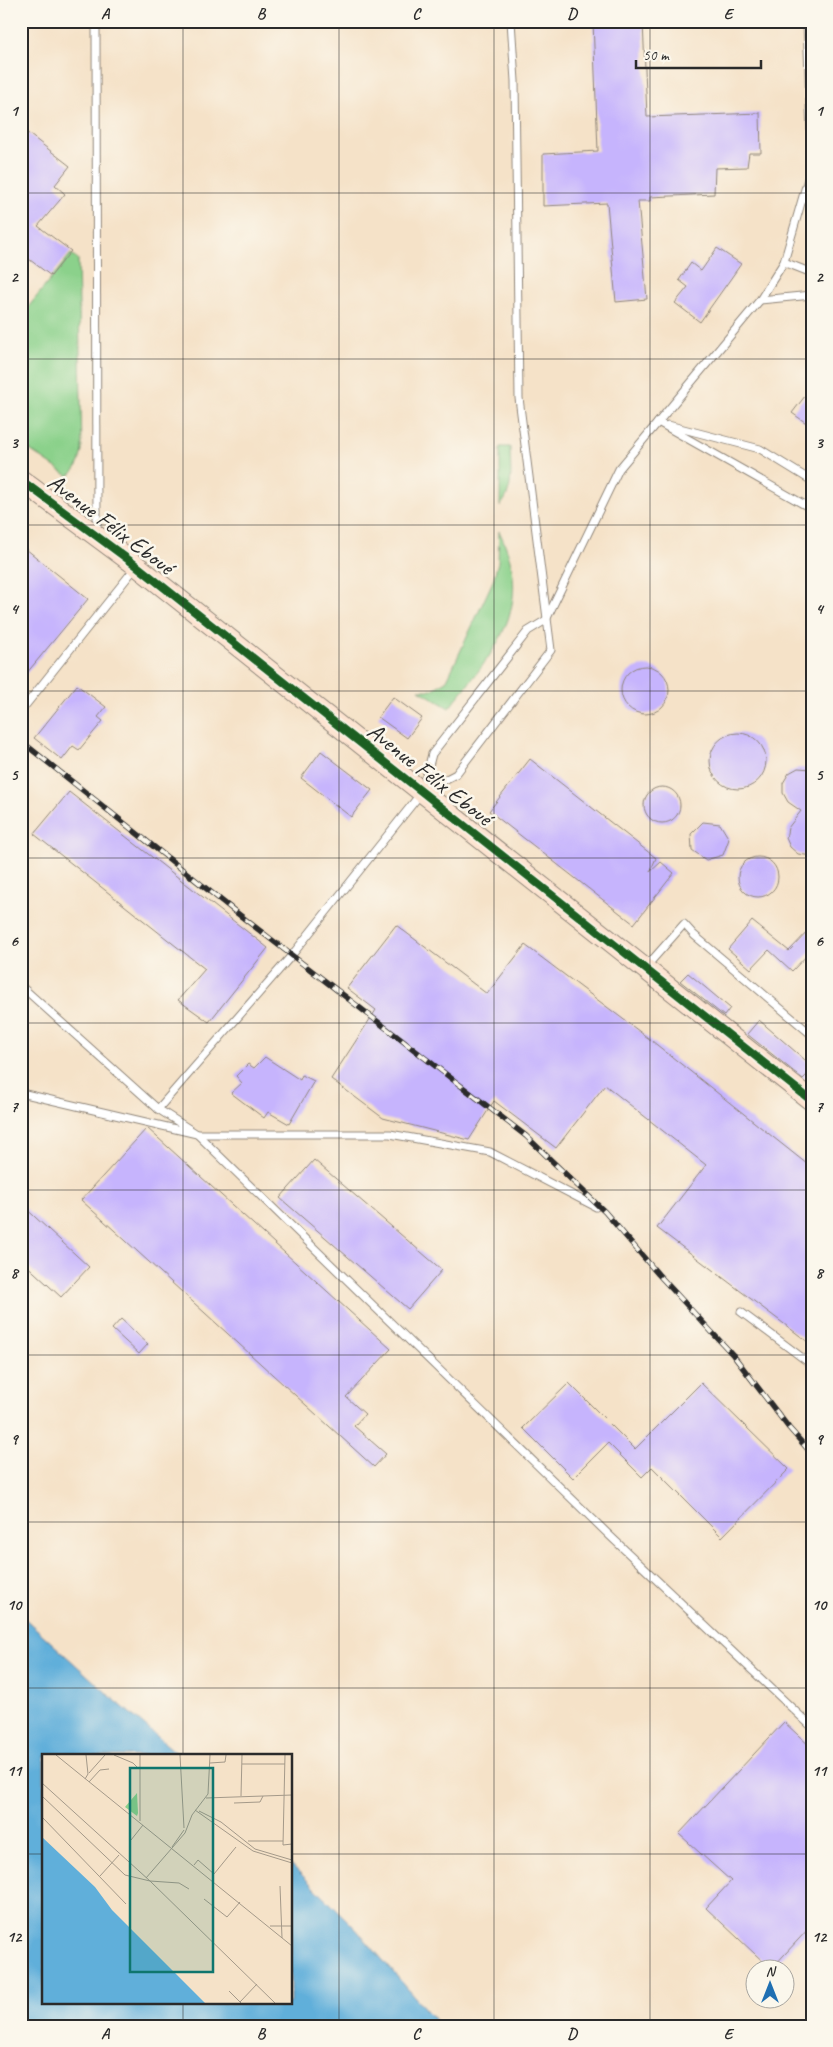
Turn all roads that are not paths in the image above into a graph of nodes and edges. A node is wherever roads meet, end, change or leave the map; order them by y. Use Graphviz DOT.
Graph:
graph roads {
  1 [pos="96,21"];
  2 [pos="511,21"];
  3 [pos="807,21"];
  4 [pos="812,163"];
  5 [pos="784,262"];
  6 [pos="812,273"];
  7 [pos="812,296"];
  8 [pos="760,300"];
  9 [pos="658,422"];
  10 [pos="21,480"];
  11 [pos="812,480"];
  12 [pos="812,509"];
  13 [pos="97,537"];
  14 [pos="137,566"];
  15 [pos="546,620"];
  16 [pos="21,711"];
  17 [pos="422,792"];
  18 [pos="645,969"];
  19 [pos="21,986"];
  20 [pos="812,1035"];
  21 [pos="21,1093"];
  22 [pos="812,1101"];
  23 [pos="158,1110"];
  24 [pos="197,1134"];
  25 [pos="596,1207"];
  26 [pos="742,1312"];
  27 [pos="812,1365"];
  28 [pos="812,1727"];
  1 -- 13 [label="lane"];
  2 -- 15 [label="lane"];
  3 -- 4 [label="lane"];
  4 -- 5 [label="lane"];
  5 -- 6 [label="lane"];
  5 -- 8 [label="lane"];
  7 -- 8 [label="lane"];
  8 -- 9 [label="lane"];
  9 -- 11 [label="lane"];
  9 -- 12 [label="lane"];
  9 -- 15 [label="lane"];
  10 -- 13 [label="street, Avenue Félix Eboué"];
  13 -- 14 [label="street, Avenue Félix Eboué"];
  14 -- 16 [label="lane"];
  14 -- 17 [label="street, Avenue Félix Eboué"];
  15 -- 17 [label="lane"];
  15 -- 17 [label="lane"];
  17 -- 18 [label="street, Avenue Félix Eboué"];
  17 -- 23 [label="lane"];
  18 -- 20 [label="lane"];
  18 -- 22 [label="street, Avenue Félix Eboué"];
  19 -- 23 [label="lane"];
  21 -- 24 [label="lane"];
  23 -- 24 [label="lane"];
  24 -- 25 [label="lane"];
  24 -- 28 [label="lane"];
  26 -- 27 [label="lane"];
}
